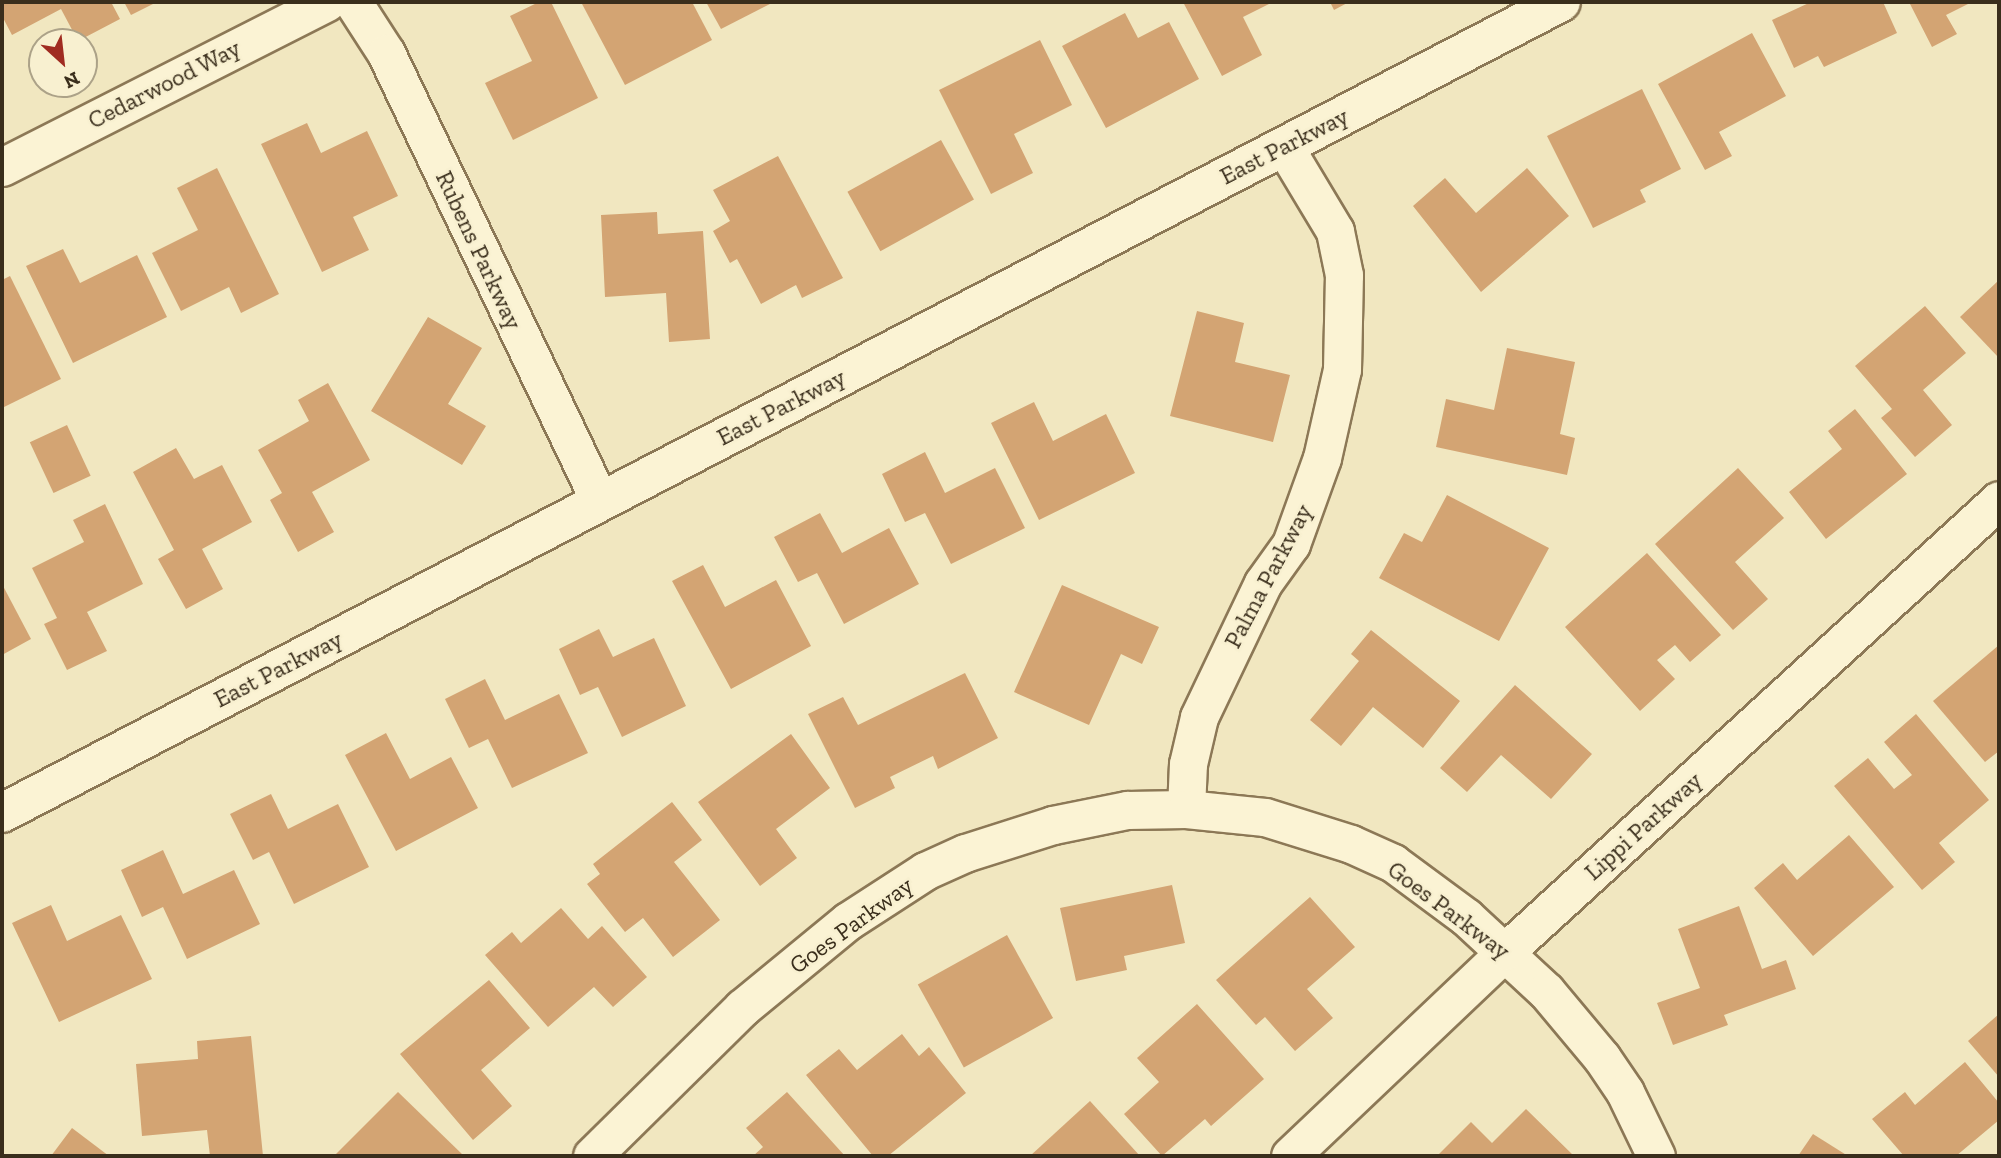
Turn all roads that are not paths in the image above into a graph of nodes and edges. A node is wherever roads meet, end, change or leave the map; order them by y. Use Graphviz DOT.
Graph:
graph roads {
  1 [pos="327,2"];
  2 [pos="353,2"];
  3 [pos="1561,2"];
  4 [pos="1284,146"];
  5 [pos="2,167"];
  6 [pos="1999,500"];
  7 [pos="600,502"];
  8 [pos="1186,809"];
  9 [pos="2,813"];
  10 [pos="1506,951"];
  11 [pos="592,1156"];
  12 [pos="1290,1156"];
  13 [pos="1656,1156"];
  1 -- 5 [label="street, Cedarwood Way"];
  2 -- 7 [label="street, Rubens Parkway"];
  3 -- 4 [label="street, East Parkway"];
  4 -- 7 [label="street, East Parkway"];
  4 -- 8 [label="street, Palma Parkway"];
  6 -- 10 [label="street, Lippi Parkway"];
  7 -- 9 [label="street, East Parkway"];
  8 -- 10 [label="street, Goes Parkway"];
  8 -- 11 [label="street, Goes Parkway"];
  10 -- 12 [label="street, Lippi Parkway"];
  10 -- 13 [label="street, Goes Parkway"];
}
